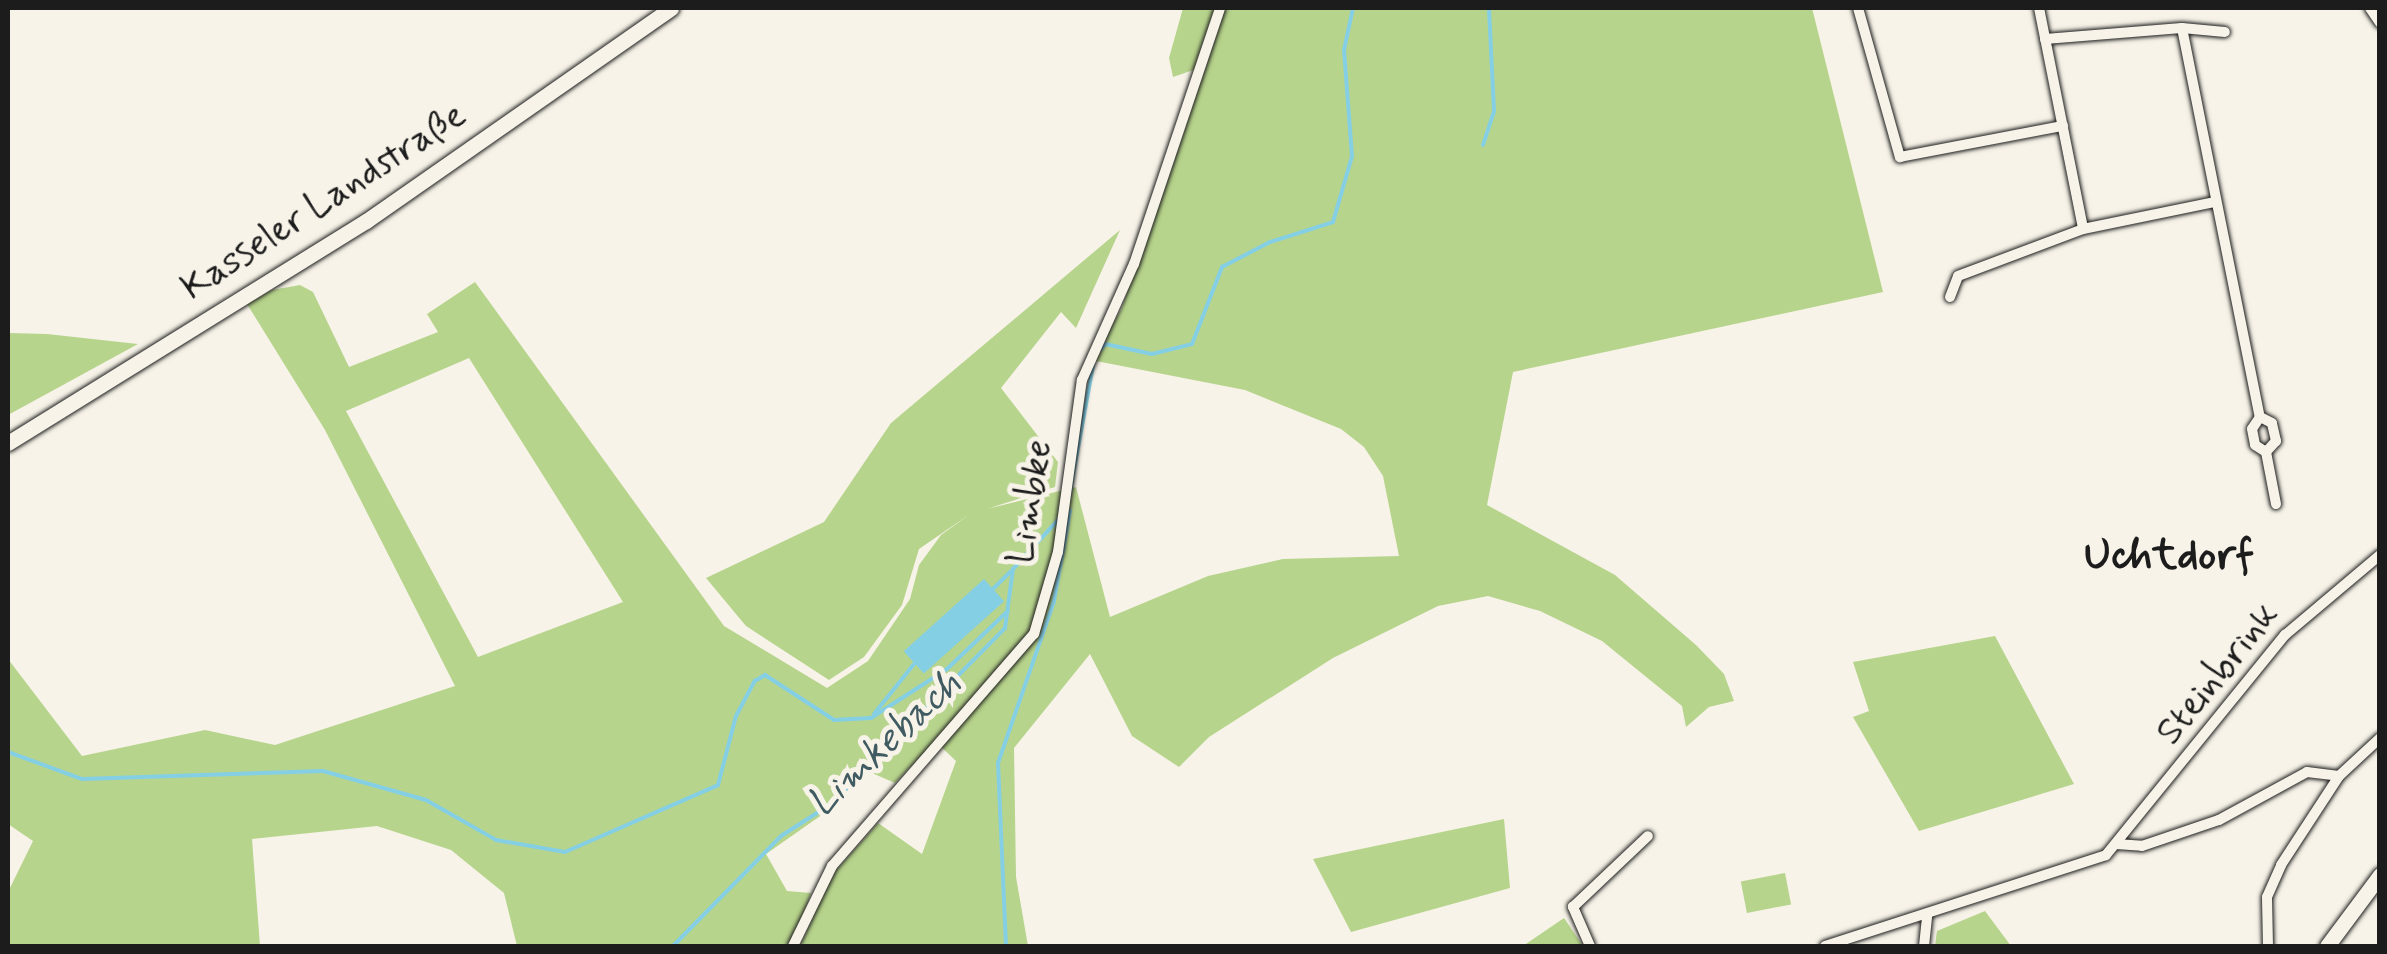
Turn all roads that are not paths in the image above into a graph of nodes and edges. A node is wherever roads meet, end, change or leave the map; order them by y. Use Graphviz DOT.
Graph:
graph roads {
  1 [pos="671,8"];
  2 [pos="1220,8"];
  3 [pos="1858,8"];
  4 [pos="2039,8"];
  5 [pos="2370,8"];
  6 [pos="2380,22"];
  7 [pos="2182,28"];
  8 [pos="2224,32"];
  9 [pos="2045,39"];
  10 [pos="2063,126"];
  11 [pos="2215,202"];
  12 [pos="2082,229"];
  13 [pos="1950,297"];
  14 [pos="8,443"];
  15 [pos="2276,504"];
  16 [pos="2380,556"];
  17 [pos="2380,738"];
  18 [pos="2339,776"];
  19 [pos="1648,836"];
  20 [pos="2116,844"];
  21 [pos="2380,875"];
  22 [pos="1927,916"];
  23 [pos="2268,933"];
  24 [pos="794,946"];
  25 [pos="1590,946"];
  26 [pos="1824,946"];
  27 [pos="1924,946"];
  28 [pos="2260,946"];
  29 [pos="2268,946"];
  30 [pos="2327,946"];
  1 -- 14 [label="street, Kasseler Landstraße"];
  2 -- 24 [label="street, Limbke"];
  3 -- 10 [label="street"];
  4 -- 9 [label="street"];
  5 -- 6 [label="street"];
  7 -- 8 [label="street"];
  7 -- 9 [label="street"];
  7 -- 11 [label="street"];
  9 -- 10 [label="street"];
  10 -- 12 [label="street"];
  11 -- 12 [label="street"];
  11 -- 15 [label="street"];
  12 -- 13 [label="street"];
  16 -- 20 [label="street, Steinbrink"];
  17 -- 18 [label="street"];
  18 -- 20 [label="street, Steinbrink"];
  18 -- 23 [label="street"];
  19 -- 25 [label="street"];
  20 -- 22 [label="street, Steinbrink"];
  21 -- 30 [label="street"];
  22 -- 26 [label="street, Steinbrink"];
  22 -- 27 [label="street"];
  23 -- 28 [label="street"];
  23 -- 29 [label="street"];
}
